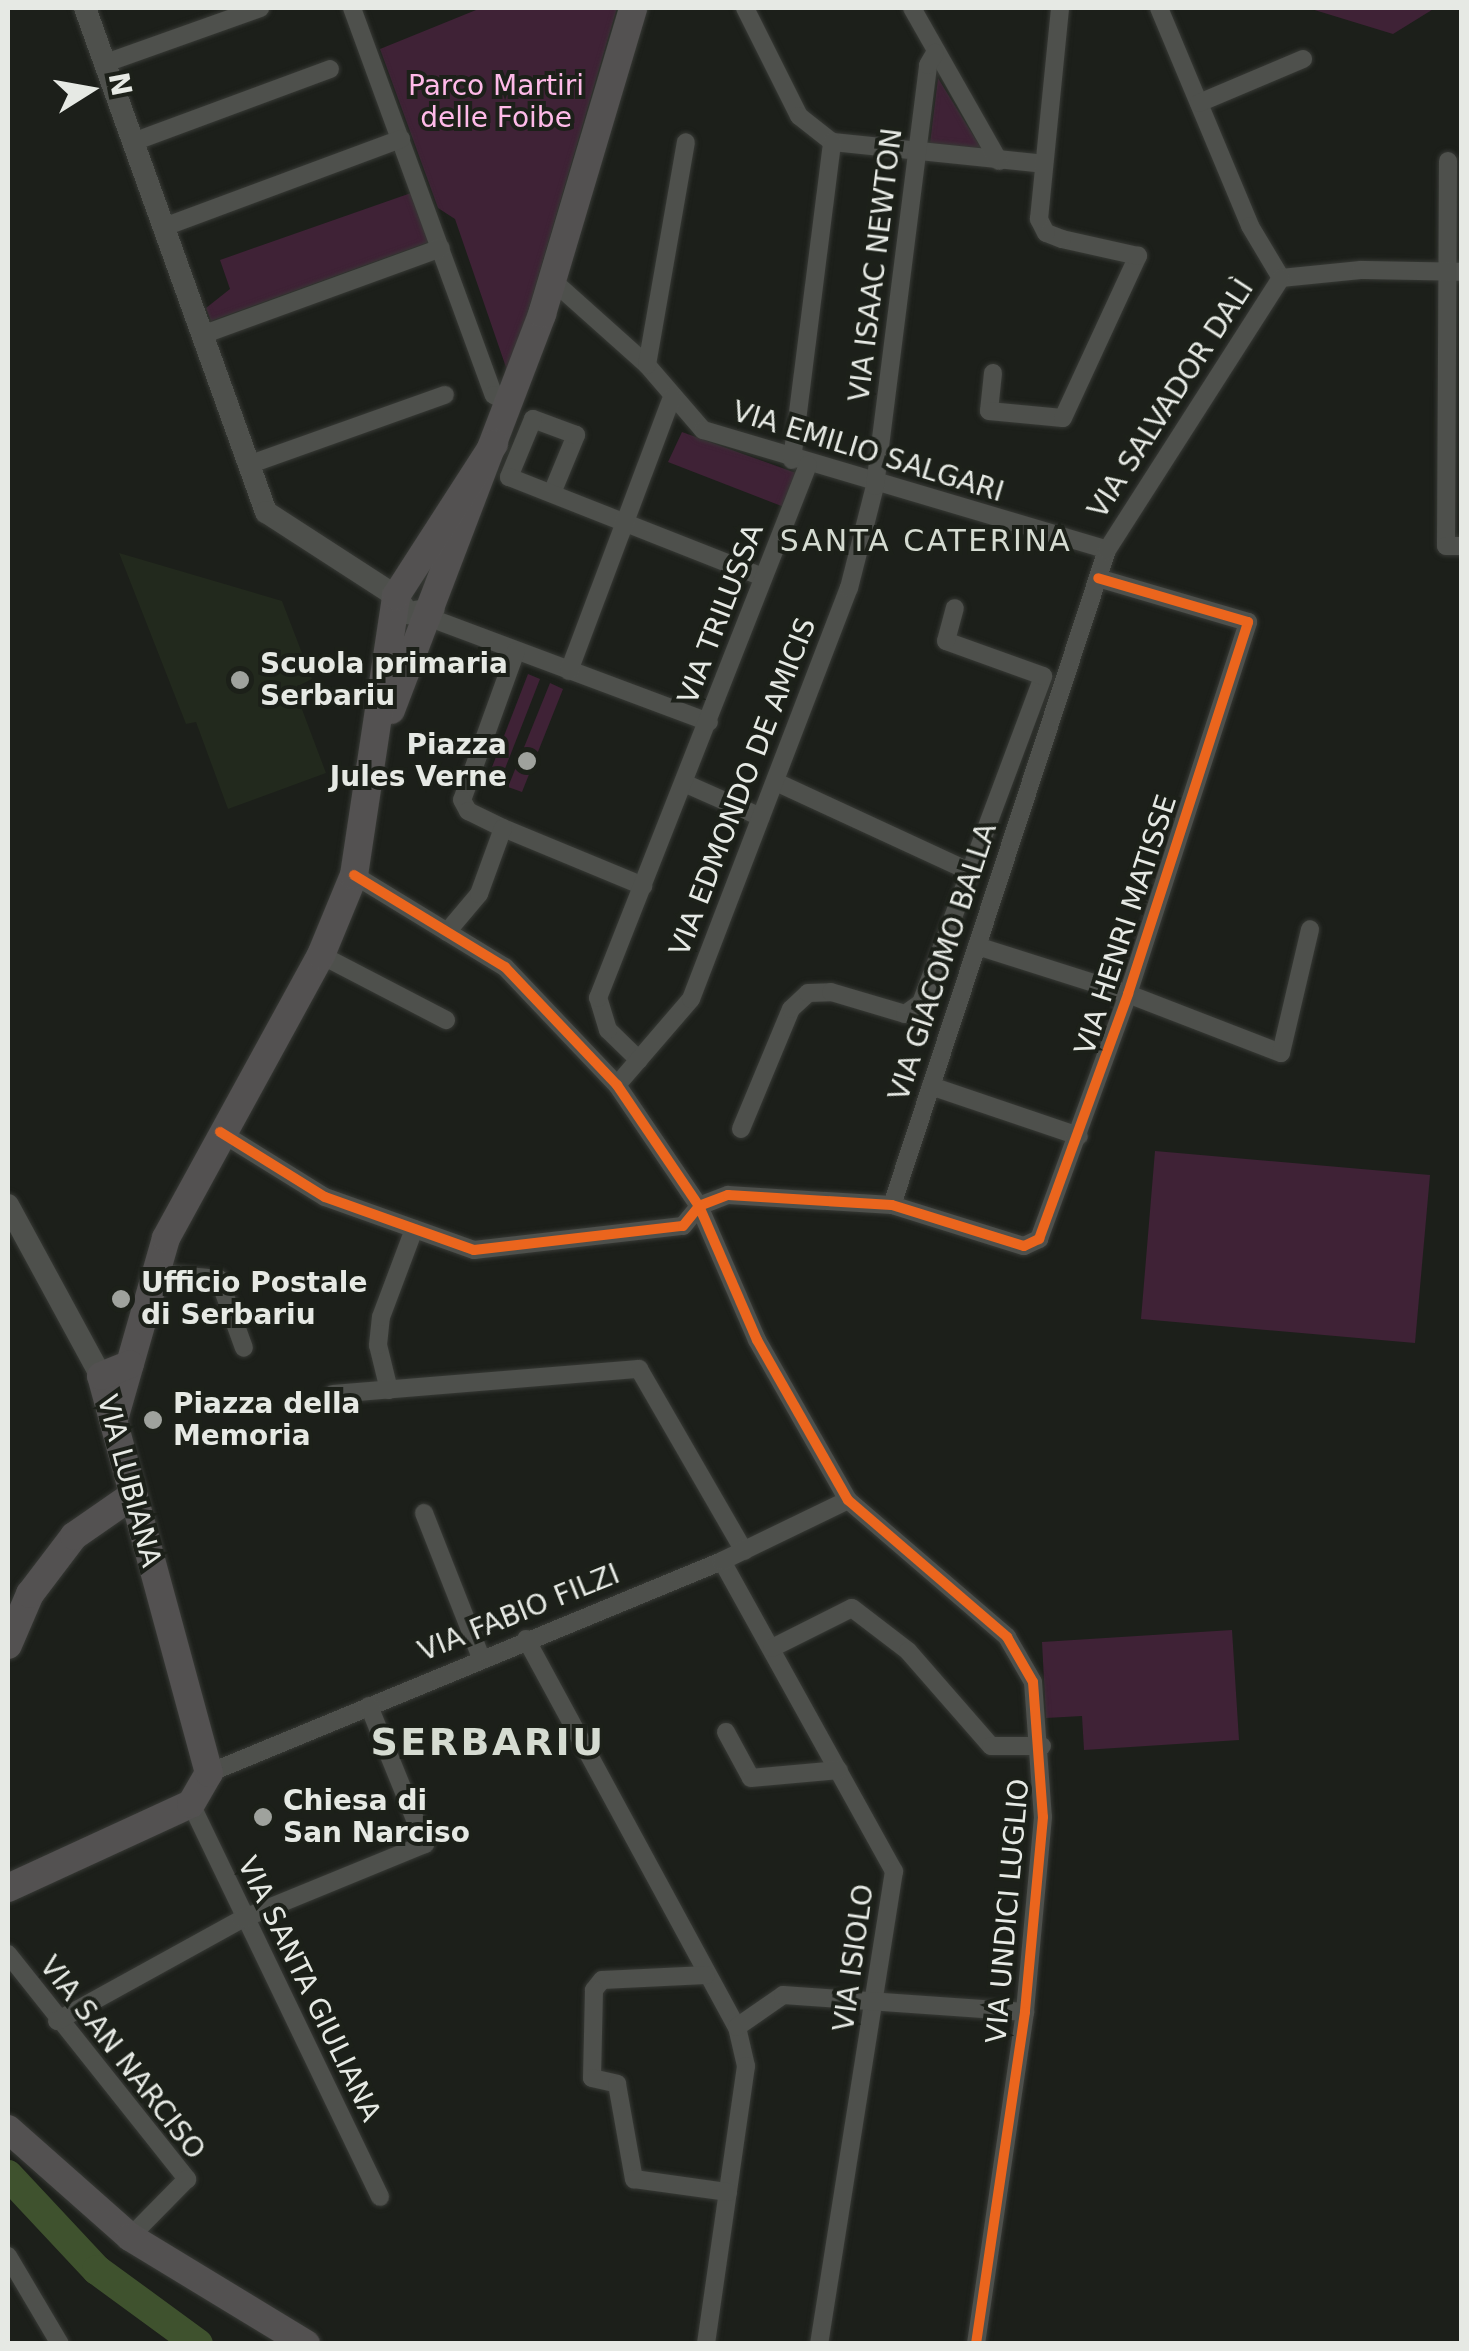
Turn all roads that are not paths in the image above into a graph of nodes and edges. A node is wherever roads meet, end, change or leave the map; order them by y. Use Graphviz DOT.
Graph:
graph roads {
  1 [pos="85,8"];
  2 [pos="260,8"];
  3 [pos="352,8"];
  4 [pos="633,8"];
  5 [pos="745,8"];
  6 [pos="912,8"];
  7 [pos="1060,8"];
  8 [pos="1159,8"];
  9 [pos="935,53"];
  10 [pos="1303,59"];
  11 [pos="104,64"];
  12 [pos="330,69"];
  13 [pos="1199,103"];
  14 [pos="402,139"];
  15 [pos="133,142"];
  16 [pos="686,142"];
  17 [pos="832,142"];
  18 [pos="918,153"];
  19 [pos="999,161"];
  20 [pos="1448,161"];
  21 [pos="1044,164"];
  22 [pos="164,227"];
  23 [pos="441,248"];
  24 [pos="1454,272"];
  25 [pos="1281,278"];
  26 [pos="552,280"];
  27 [pos="202,335"];
  28 [pos="647,365"];
  29 [pos="993,373"];
  30 [pos="445,395"];
  31 [pos="672,397"];
  32 [pos="507,402"];
  33 [pos="494,444"];
  34 [pos="800,463"];
  35 [pos="248,465"];
  36 [pos="876,486"];
  37 [pos="552,493"];
  38 [pos="627,522"];
  39 [pos="1462,546"];
  40 [pos="1108,550"];
  41 [pos="763,577"];
  42 [pos="1098,578"];
  43 [pos="396,596"];
  44 [pos="954,608"];
  45 [pos="438,616"];
  46 [pos="516,651"];
  47 [pos="569,671"];
  48 [pos="708,722"];
  49 [pos="374,750"];
  50 [pos="776,782"];
  51 [pos="684,783"];
  52 [pos="760,817"];
  53 [pos="503,828"];
  54 [pos="969,871"];
  55 [pos="354,875"];
  56 [pos="643,886"];
  57 [pos="1310,929"];
  58 [pos="447,932"];
  59 [pos="977,946"];
  60 [pos="321,956"];
  61 [pos="1128,994"];
  62 [pos="446,1020"];
  63 [pos="639,1060"];
  64 [pos="616,1086"];
  65 [pos="931,1086"];
  66 [pos="741,1130"];
  67 [pos="220,1132"];
  68 [pos="1079,1136"];
  69 [pos="892,1205"];
  70 [pos="8,1206"];
  71 [pos="699,1206"];
  72 [pos="414,1229"];
  73 [pos="156,1273"];
  74 [pos="244,1348"];
  75 [pos="130,1364"];
  76 [pos="101,1376"];
  77 [pos="389,1390"];
  78 [pos="333,1394"];
  79 [pos="115,1416"];
  80 [pos="133,1494"];
  81 [pos="848,1500"];
  82 [pos="424,1512"];
  83 [pos="744,1551"];
  84 [pos="722,1561"];
  85 [pos="526,1638"];
  86 [pos="8,1644"];
  87 [pos="772,1648"];
  88 [pos="481,1658"];
  89 [pos="369,1706"];
  90 [pos="726,1732"];
  91 [pos="1042,1746"];
  92 [pos="838,1770"];
  93 [pos="209,1773"];
  94 [pos="191,1804"];
  95 [pos="8,1888"];
  96 [pos="242,1918"];
  97 [pos="8,1954"];
  98 [pos="706,1974"];
  99 [pos="878,2002"];
  100 [pos="1025,2012"];
  101 [pos="57,2021"];
  102 [pos="736,2027"];
  103 [pos="8,2130"];
  104 [pos="728,2192"];
  105 [pos="380,2197"];
  106 [pos="130,2237"];
  107 [pos="8,2256"];
  108 [pos="60,2344"];
  109 [pos="306,2344"];
  110 [pos="706,2344"];
  111 [pos="819,2344"];
  112 [pos="976,2344"];
  1 -- 11 [label="street"];
  2 -- 11 [label="street"];
  3 -- 14 [label="street"];
  4 -- 26 [label="main road"];
  5 -- 17 [label="street"];
  6 -- 9 [label="street"];
  7 -- 21 [label="street"];
  8 -- 13 [label="street"];
  9 -- 18 [label="street, VIA ISAAC NEWTON"];
  9 -- 19 [label="street"];
  10 -- 13 [label="street"];
  11 -- 15 [label="street"];
  12 -- 15 [label="street"];
  13 -- 25 [label="street"];
  14 -- 22 [label="street"];
  14 -- 23 [label="street"];
  15 -- 22 [label="street"];
  16 -- 28 [label="street"];
  17 -- 18 [label="street"];
  17 -- 34 [label="street, VIA TRILUSSA"];
  18 -- 19 [label="street"];
  18 -- 36 [label="street, VIA ISAAC NEWTON"];
  19 -- 21 [label="street"];
  20 -- 24 [label="street"];
  21 -- 29 [label="street"];
  22 -- 27 [label="street"];
  23 -- 27 [label="street"];
  23 -- 32 [label="street"];
  24 -- 25 [label="street"];
  24 -- 39 [label="street"];
  25 -- 40 [label="street, VIA SALVADOR DALÌ"];
  26 -- 28 [label="street, VIA EMILIO SALGARI"];
  26 -- 32 [label="main road"];
  27 -- 35 [label="street"];
  28 -- 31 [label="street, VIA EMILIO SALGARI"];
  30 -- 35 [label="street"];
  31 -- 34 [label="street, VIA EMILIO SALGARI"];
  31 -- 38 [label="street"];
  32 -- 33 [label="main road"];
  33 -- 43 [label="main road"];
  33 -- 45 [label="main road"];
  34 -- 36 [label="street, VIA EMILIO SALGARI"];
  34 -- 41 [label="street, VIA TRILUSSA"];
  35 -- 43 [label="street"];
  36 -- 40 [label="street, VIA EMILIO SALGARI"];
  36 -- 50 [label="street, VIA EDMONDO DE AMICIS"];
  37 -- 38 [label="street"];
  38 -- 41 [label="street"];
  38 -- 47 [label="street"];
  40 -- 42 [label="street, VIA GIACOMO BALLA"];
  41 -- 48 [label="street, VIA TRILUSSA"];
  42 -- 59 [label="street, VIA GIACOMO BALLA"];
  42 -- 61 [label="street, VIA HENRI MATISSE"];
  43 -- 45 [label="street"];
  43 -- 49 [label="main road"];
  44 -- 54 [label="street"];
  45 -- 46 [label="street"];
  45 -- 49 [label="main road"];
  46 -- 47 [label="street"];
  46 -- 53 [label="street"];
  47 -- 48 [label="street"];
  48 -- 51 [label="street, VIA TRILUSSA"];
  49 -- 55 [label="main road"];
  50 -- 52 [label="street, VIA EDMONDO DE AMICIS"];
  50 -- 54 [label="street"];
  51 -- 52 [label="street"];
  51 -- 56 [label="street, VIA TRILUSSA"];
  52 -- 63 [label="street, VIA EDMONDO DE AMICIS"];
  53 -- 56 [label="street"];
  53 -- 58 [label="street"];
  54 -- 66 [label="street"];
  55 -- 58 [label="street, VIA UNDICI LUGLIO"];
  55 -- 60 [label="main road"];
  56 -- 63 [label="street, VIA TRILUSSA"];
  57 -- 61 [label="street"];
  58 -- 64 [label="street, VIA UNDICI LUGLIO"];
  59 -- 61 [label="street"];
  59 -- 65 [label="street, VIA GIACOMO BALLA"];
  60 -- 62 [label="street"];
  60 -- 67 [label="main road"];
  61 -- 68 [label="street, VIA HENRI MATISSE"];
  63 -- 64 [label="street, VIA EDMONDO DE AMICIS"];
  64 -- 71 [label="street, VIA UNDICI LUGLIO"];
  65 -- 68 [label="street"];
  65 -- 69 [label="street, VIA GIACOMO BALLA"];
  67 -- 72 [label="street"];
  67 -- 73 [label="main road"];
  68 -- 69 [label="street, VIA HENRI MATISSE"];
  69 -- 71 [label="street"];
  70 -- 76 [label="street, VIA LUBIANA"];
  71 -- 72 [label="street"];
  71 -- 81 [label="street, VIA UNDICI LUGLIO"];
  72 -- 77 [label="street"];
  73 -- 74 [label="street"];
  73 -- 75 [label="main road"];
  75 -- 76 [label="main road"];
  75 -- 79 [label="main road"];
  76 -- 79 [label="main road, VIA LUBIANA"];
  77 -- 78 [label="street"];
  77 -- 83 [label="street"];
  79 -- 80 [label="main road, VIA LUBIANA"];
  80 -- 86 [label="main road"];
  80 -- 93 [label="main road, VIA LUBIANA"];
  81 -- 83 [label="street, VIA FABIO FILZI"];
  81 -- 91 [label="street, VIA UNDICI LUGLIO"];
  82 -- 88 [label="street"];
  83 -- 84 [label="street, VIA FABIO FILZI"];
  84 -- 85 [label="street, VIA FABIO FILZI"];
  84 -- 87 [label="street, VIA ISIOLO"];
  85 -- 88 [label="street, VIA FABIO FILZI"];
  85 -- 98 [label="street"];
  87 -- 91 [label="street"];
  87 -- 92 [label="street, VIA ISIOLO"];
  88 -- 89 [label="street, VIA FABIO FILZI"];
  89 -- 93 [label="street, VIA FABIO FILZI"];
  89 -- 96 [label="street"];
  90 -- 92 [label="street"];
  91 -- 100 [label="street, VIA UNDICI LUGLIO"];
  92 -- 99 [label="street, VIA ISIOLO"];
  93 -- 94 [label="main road"];
  94 -- 95 [label="main road"];
  94 -- 96 [label="street, VIA SANTA GIULIANA"];
  96 -- 101 [label="street"];
  96 -- 105 [label="street, VIA SANTA GIULIANA"];
  97 -- 101 [label="street, VIA SAN NARCISO"];
  98 -- 102 [label="street"];
  98 -- 104 [label="street"];
  99 -- 100 [label="street"];
  99 -- 102 [label="street"];
  99 -- 111 [label="street, VIA ISIOLO"];
  100 -- 112 [label="street, VIA UNDICI LUGLIO"];
  101 -- 106 [label="street, VIA SAN NARCISO"];
  102 -- 104 [label="street"];
  103 -- 106 [label="main road"];
  104 -- 110 [label="street"];
  106 -- 109 [label="main road"];
  107 -- 108 [label="street"];
}
